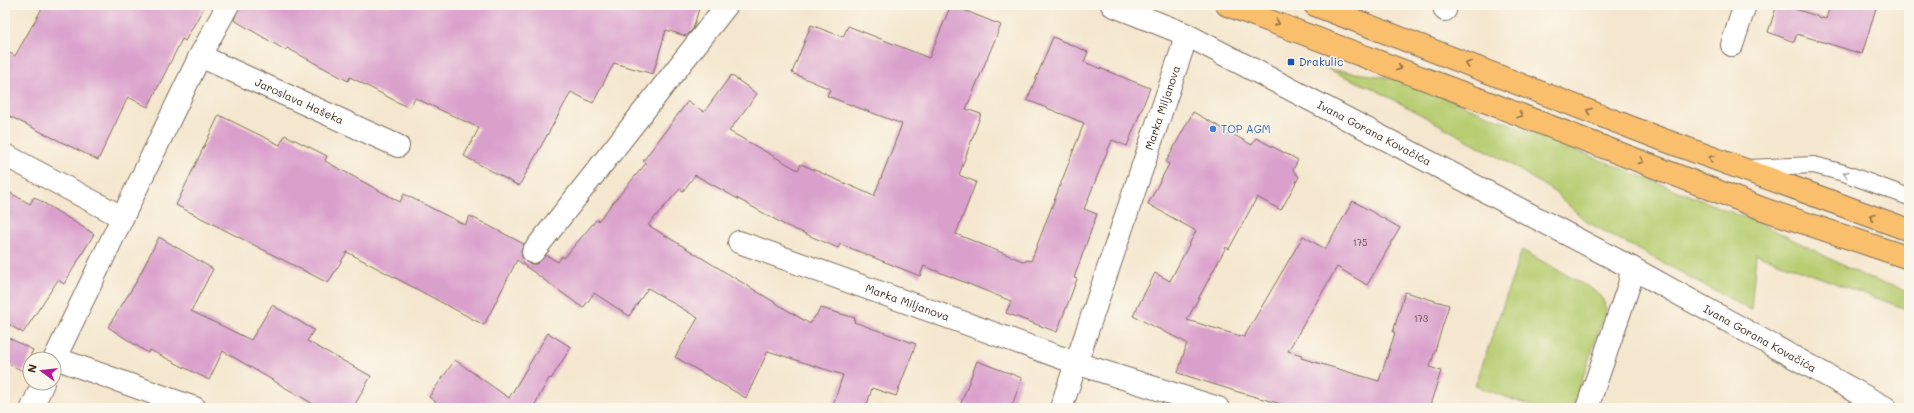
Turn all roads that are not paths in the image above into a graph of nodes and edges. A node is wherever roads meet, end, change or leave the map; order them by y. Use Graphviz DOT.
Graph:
graph roads {
  1 [pos="228,5"];
  2 [pos="727,5"];
  3 [pos="1112,5"];
  4 [pos="1227,5"];
  5 [pos="1315,5"];
  6 [pos="1745,5"];
  7 [pos="1185,34"];
  8 [pos="1732,45"];
  9 [pos="200,56"];
  10 [pos="398,146"];
  11 [pos="5,155"];
  12 [pos="1740,169"];
  13 [pos="1909,197"];
  14 [pos="122,217"];
  15 [pos="1909,230"];
  16 [pos="739,242"];
  17 [pos="533,252"];
  18 [pos="1909,258"];
  19 [pos="1632,268"];
  20 [pos="58,351"];
  21 [pos="62,362"];
  22 [pos="1076,363"];
  23 [pos="39,391"];
  24 [pos="32,408"];
  25 [pos="195,408"];
  26 [pos="1061,408"];
  27 [pos="1218,408"];
  28 [pos="1587,408"];
  29 [pos="1886,408"];
  1 -- 9 [label="street"];
  2 -- 17 [label="street"];
  3 -- 7 [label="street, Ivana Gorana Kovačića"];
  4 -- 18 [label="main road, one-way"];
  12 -- 5 [label="main road, one-way"];
  6 -- 8 [label="street"];
  7 -- 19 [label="street, Ivana Gorana Kovačića"];
  7 -- 22 [label="street, Marka Miljanova"];
  9 -- 10 [label="street, Jaroslava Hašeka"];
  9 -- 14 [label="street"];
  11 -- 14 [label="street"];
  13 -- 12 [label="lane, one-way"];
  15 -- 12 [label="main road, one-way"];
  14 -- 20 [label="street"];
  16 -- 22 [label="street, Marka Miljanova"];
  19 -- 28 [label="street"];
  19 -- 29 [label="street, Ivana Gorana Kovačića"];
  21 -- 25 [label="street"];
  22 -- 26 [label="street, Marka Miljanova"];
  22 -- 27 [label="street, Marka Miljanova"];
  23 -- 24 [label="street"];
}
